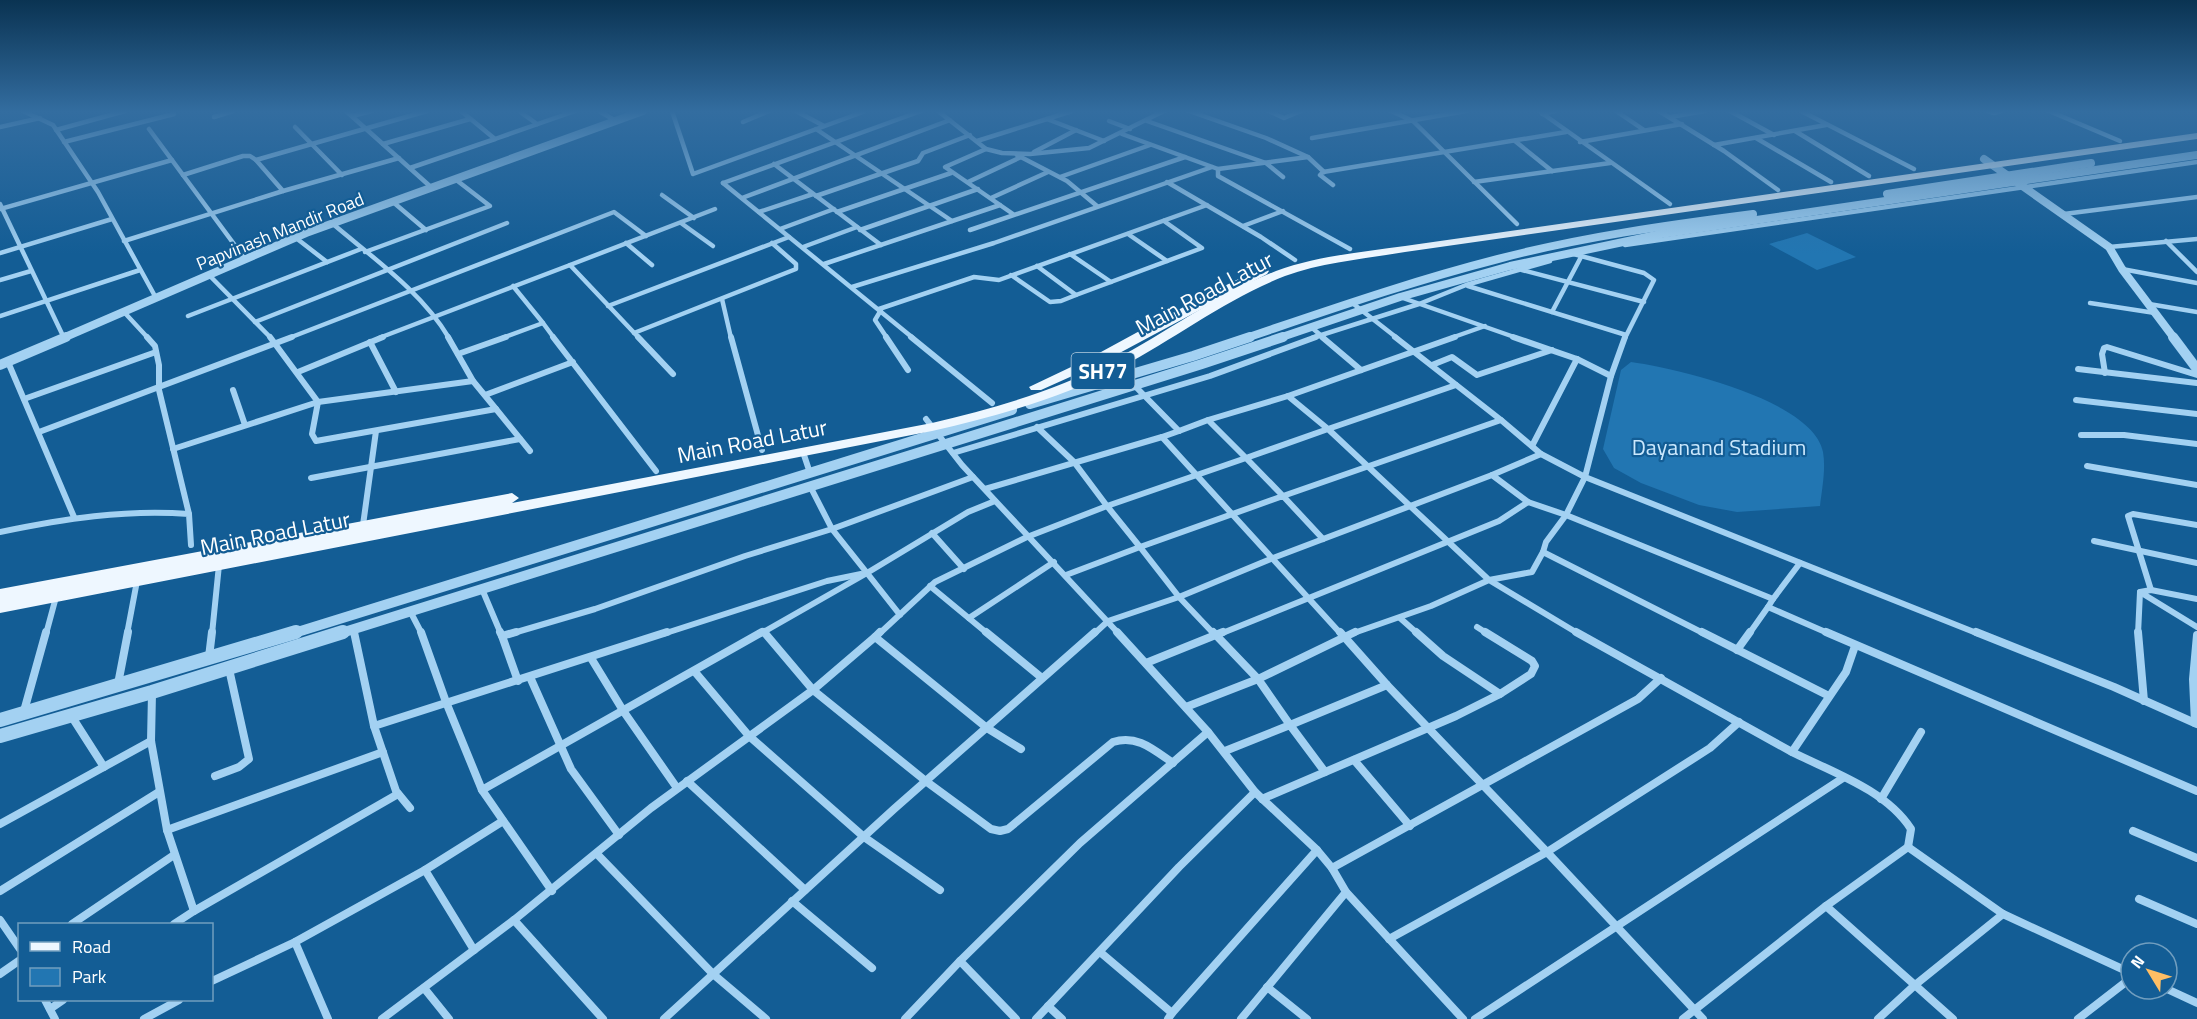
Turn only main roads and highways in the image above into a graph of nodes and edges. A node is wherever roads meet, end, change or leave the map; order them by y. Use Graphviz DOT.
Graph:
graph roads {
  1 [pos="2035,159"];
  2 [pos="2042,159"];
  3 [pos="1994,167"];
  4 [pos="999,408"];
  5 [pos="931,427"];
  6 [pos="0,595"];
  7 [pos="0,607"];
  1 -- 3 [label="main road, Main Road Latur / SH77"];
  2 -- 3 [label="main road, Main Road Latur / SH77"];
  3 -- 4 [label="main road, Main Road Latur / SH77"];
  3 -- 4 [label="main road, Main Road Latur / SH77"];
  4 -- 5 [label="main road, Main Road Latur / SH77"];
  5 -- 6 [label="main road, Main Road Latur / SH77"];
  5 -- 7 [label="main road, Main Road Latur / SH77"];
}
